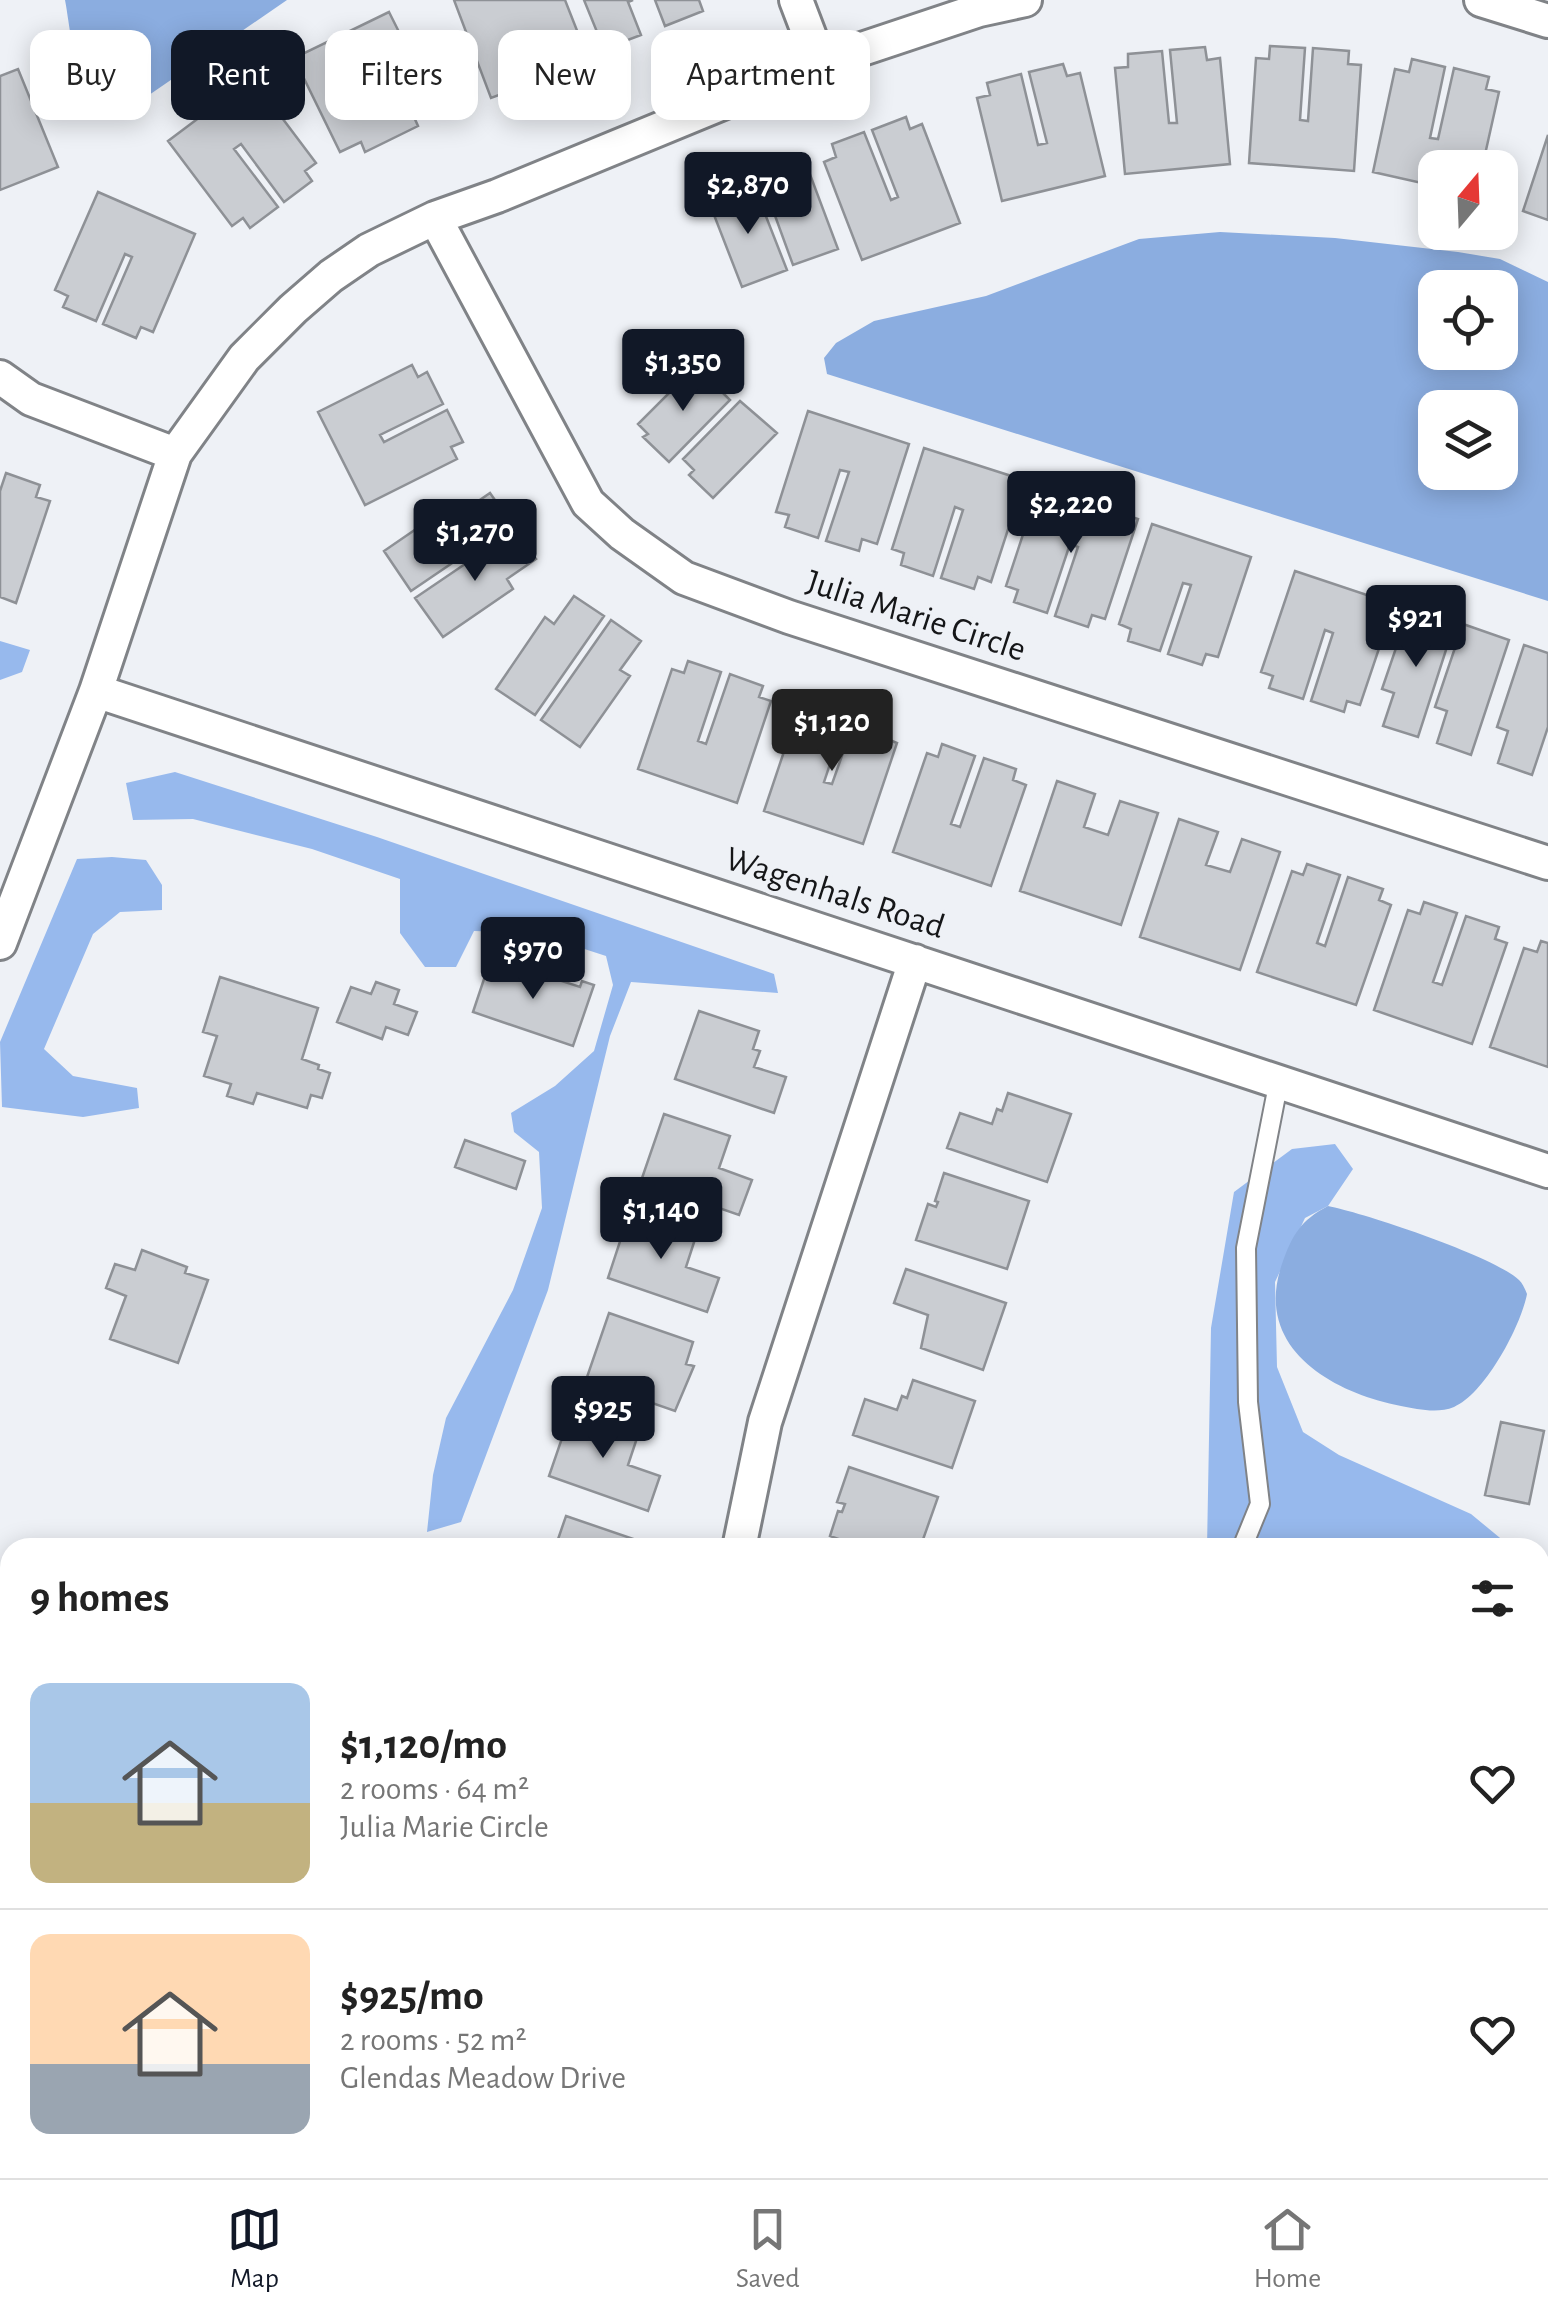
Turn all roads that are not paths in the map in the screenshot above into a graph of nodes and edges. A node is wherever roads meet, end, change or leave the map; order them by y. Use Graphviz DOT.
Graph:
graph roads {
  1 [pos="796,0"];
  2 [pos="1025,0"];
  3 [pos="1481,0"];
  4 [pos="1548,21"];
  5 [pos="807,30"];
  6 [pos="870,46"];
  7 [pos="682,120"];
  8 [pos="435,218"];
  9 [pos="0,377"];
  10 [pos="174,454"];
  11 [pos="96,691"];
  12 [pos="1548,863"];
  13 [pos="0,943"];
  14 [pos="915,961"];
  15 [pos="1279,1080"];
  16 [pos="1548,1170"];
  17 [pos="741,1538"];
  18 [pos="1246,1538"];
  1 -- 5 [label="street"];
  2 -- 6 [label="street"];
  3 -- 4 [label="street"];
  7 -- 8 [label="street"];
  8 -- 10 [label="street"];
  8 -- 12 [label="street, Julia Marie Circle"];
  9 -- 10 [label="street"];
  10 -- 11 [label="street"];
  11 -- 13 [label="street"];
  11 -- 14 [label="street, Wagenhals Road"];
  14 -- 15 [label="street, Wagenhals Road"];
  14 -- 17 [label="street"];
  15 -- 16 [label="street, Wagenhals Road"];
  15 -- 18 [label="lane"];
}
